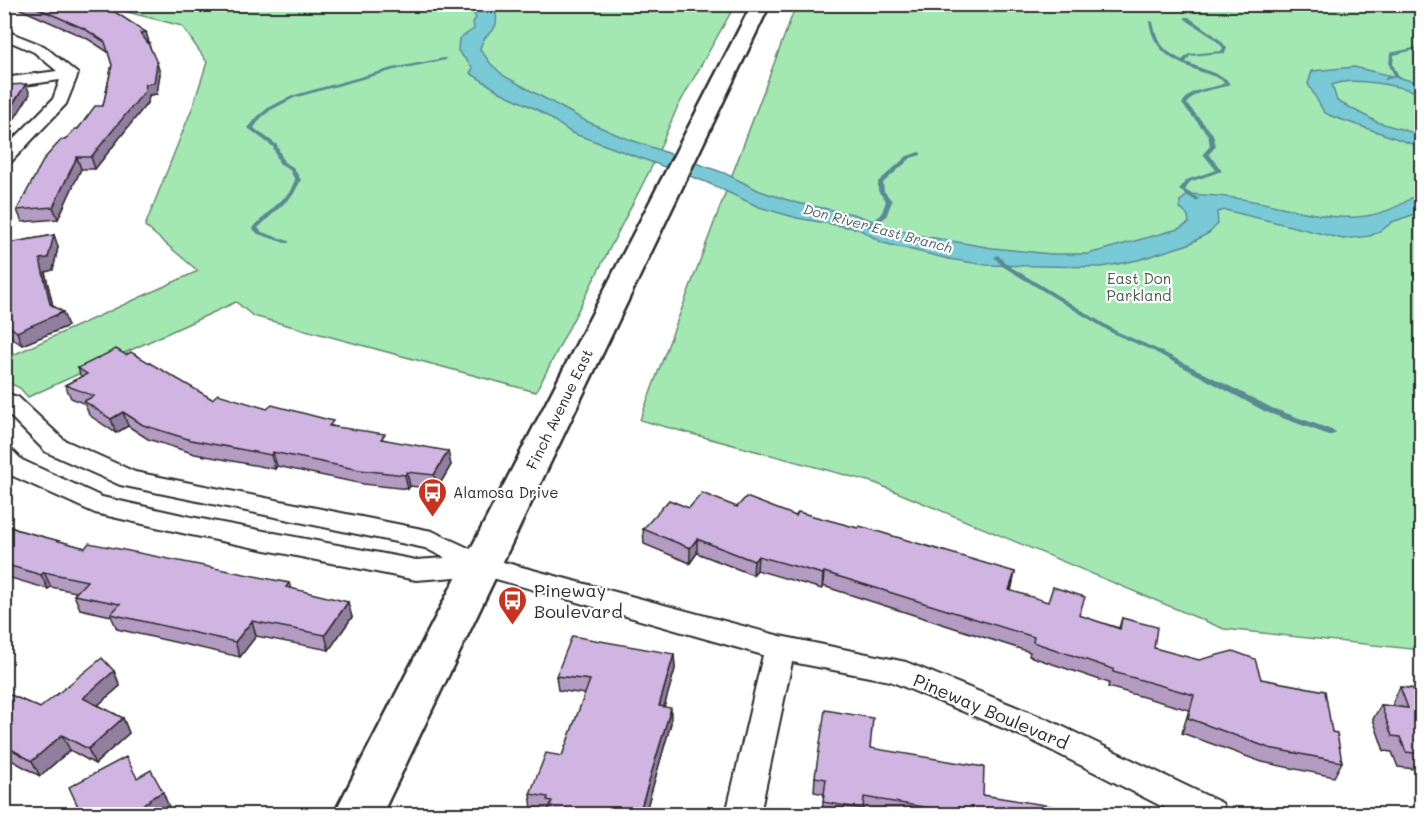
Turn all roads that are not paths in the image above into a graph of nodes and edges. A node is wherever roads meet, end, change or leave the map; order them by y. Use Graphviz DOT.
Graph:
graph roads {
  1 [pos="761,4"];
  2 [pos="4,34"];
  3 [pos="70,74"];
  4 [pos="4,83"];
  5 [pos="4,159"];
  6 [pos="4,400"];
  7 [pos="4,457"];
  8 [pos="483,566"];
  9 [pos="780,648"];
  10 [pos="358,814"];
  11 [pos="743,814"];
  12 [pos="1210,814"];
  1 -- 8 [label="main road, Finch Avenue East"];
  2 -- 3 [label="street"];
  3 -- 4 [label="street"];
  3 -- 5 [label="street"];
  6 -- 8 [label="street"];
  7 -- 8 [label="street"];
  8 -- 9 [label="street, Pineway Boulevard"];
  8 -- 10 [label="main road, Finch Avenue East"];
  9 -- 11 [label="street"];
  9 -- 12 [label="street, Pineway Boulevard"];
}
